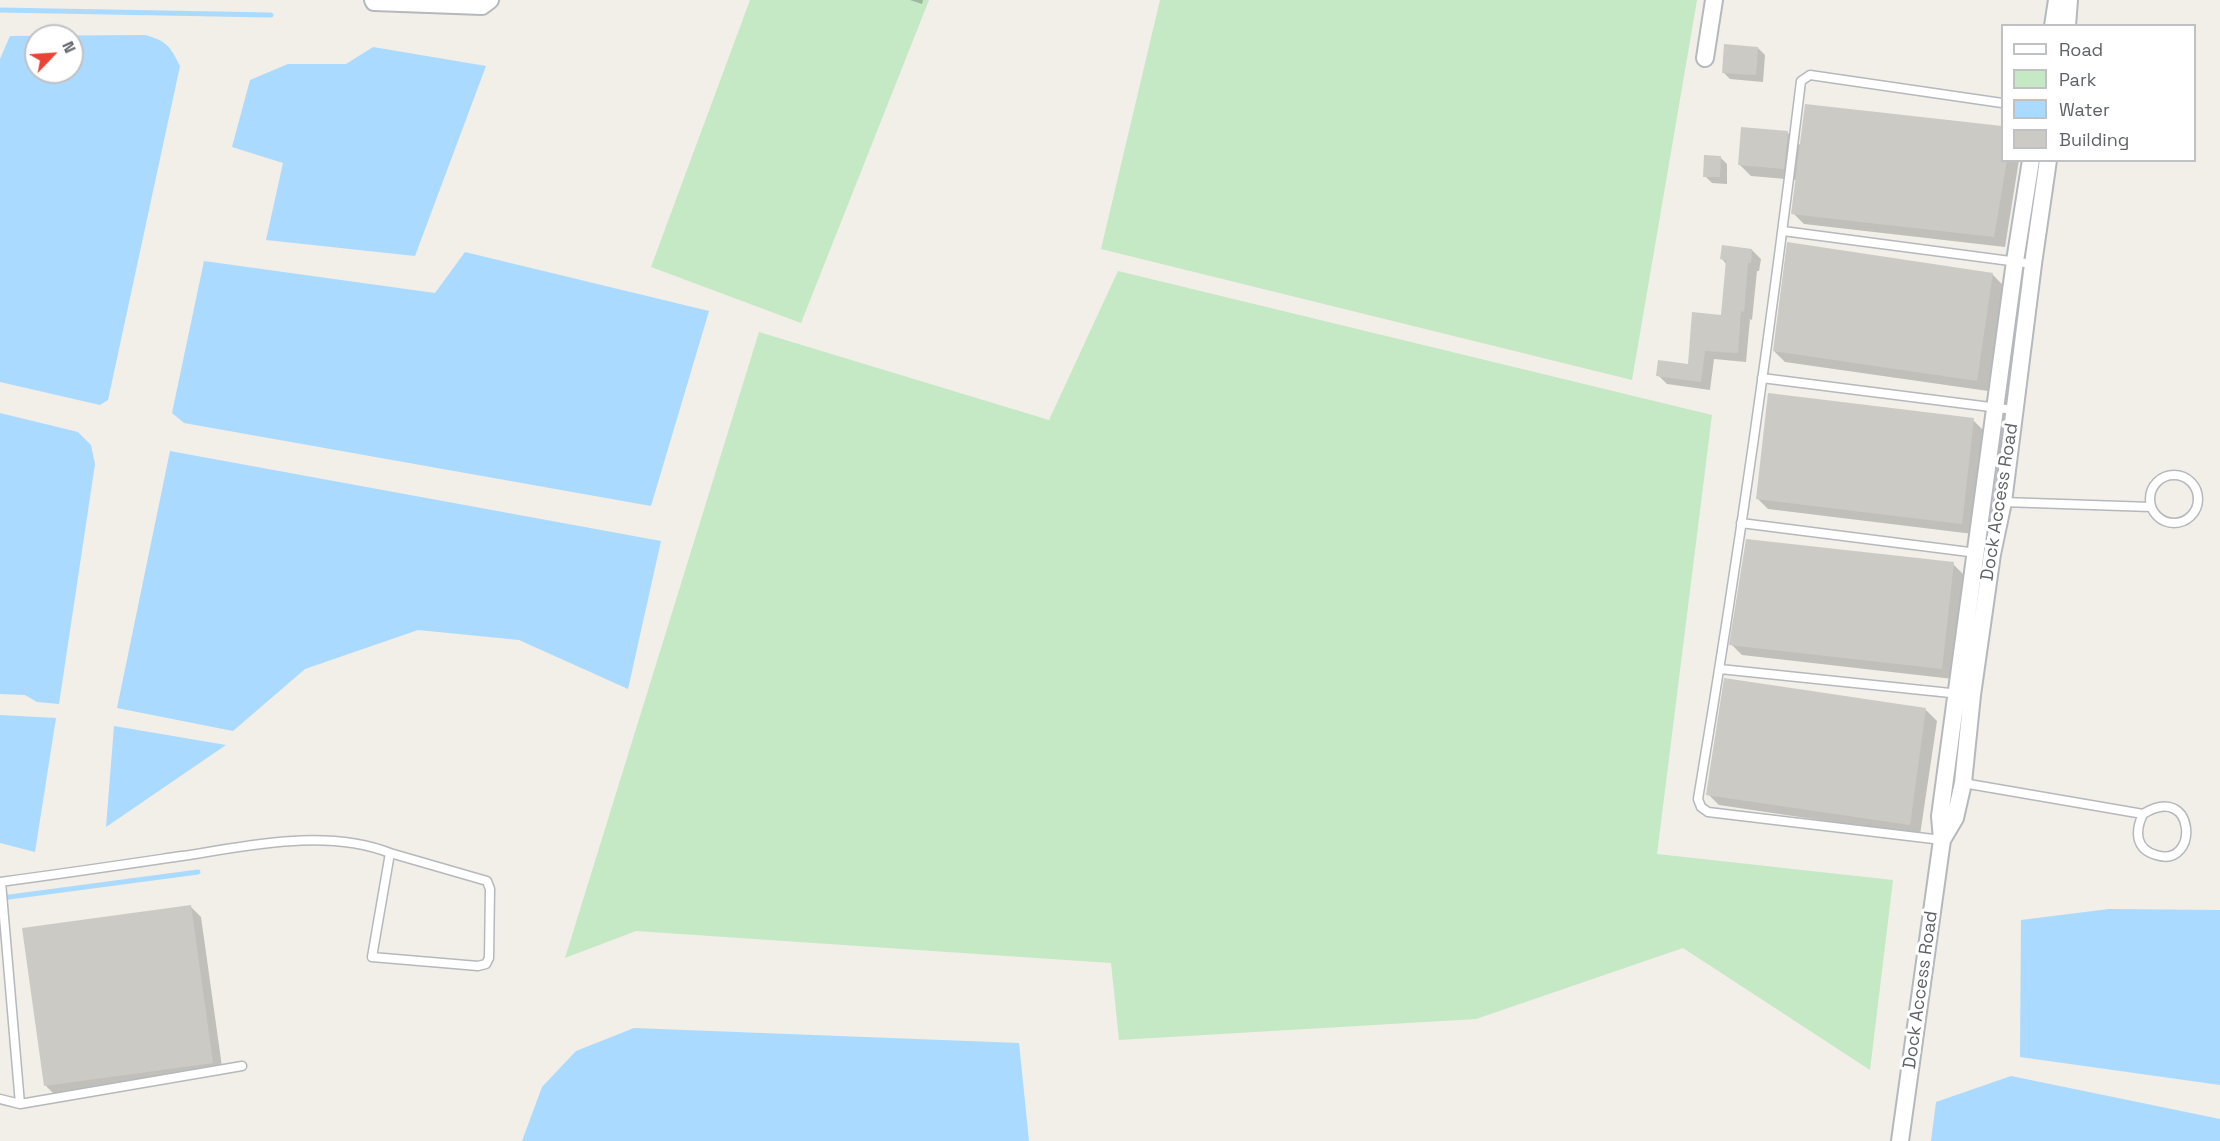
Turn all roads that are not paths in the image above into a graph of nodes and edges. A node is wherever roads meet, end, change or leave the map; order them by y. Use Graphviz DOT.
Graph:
graph roads {
  1 [pos="373,0"];
  2 [pos="490,0"];
  3 [pos="1714,0"];
  4 [pos="2057,0"];
  5 [pos="2069,0"];
  6 [pos="409,2"];
  7 [pos="2053,24"];
  8 [pos="2067,24"];
  9 [pos="1705,58"];
  10 [pos="2001,103"];
  11 [pos="2031,162"];
  12 [pos="2048,162"];
  13 [pos="1783,231"];
  14 [pos="2015,261"];
  15 [pos="2032,264"];
  16 [pos="1762,378"];
  17 [pos="1996,407"];
  18 [pos="2014,410"];
  19 [pos="2003,502"];
  20 [pos="2151,507"];
  21 [pos="1741,523"];
  22 [pos="1984,554"];
  23 [pos="1720,669"];
  24 [pos="1964,695"];
  25 [pos="1964,783"];
  26 [pos="2144,814"];
  27 [pos="1942,840"];
  28 [pos="390,853"];
  29 [pos="1,888"];
  30 [pos="3,928"];
  31 [pos="242,1066"];
  32 [pos="0,1099"];
  33 [pos="20,1104"];
  34 [pos="1900,1141"];
  1 -- 6 [label="street"];
  2 -- 6 [label="street"];
  3 -- 9 [label="street"];
  4 -- 7 [label="street"];
  5 -- 8 [label="street"];
  10 -- 13 [label="lane"];
  11 -- 14 [label="street, Dock Access Road"];
  12 -- 15 [label="street, Dock Access Road"];
  13 -- 14 [label="lane"];
  13 -- 16 [label="lane"];
  14 -- 15 [label="lane"];
  14 -- 17 [label="street, Dock Access Road"];
  15 -- 18 [label="street, Dock Access Road"];
  16 -- 17 [label="lane"];
  16 -- 21 [label="lane"];
  17 -- 18 [label="lane"];
  17 -- 22 [label="street, Dock Access Road"];
  18 -- 19 [label="street, Dock Access Road"];
  19 -- 20 [label="lane"];
  19 -- 22 [label="street, Dock Access Road"];
  20 -- 20 [label="lane"];
  21 -- 22 [label="lane"];
  21 -- 23 [label="lane"];
  22 -- 24 [label="street, Dock Access Road"];
  23 -- 24 [label="lane"];
  23 -- 27 [label="lane"];
  24 -- 25 [label="street, Dock Access Road"];
  24 -- 27 [label="street, Dock Access Road"];
  25 -- 26 [label="lane"];
  25 -- 27 [label="street, Dock Access Road"];
  26 -- 26 [label="lane"];
  27 -- 34 [label="street, Dock Access Road"];
  28 -- 28 [label="lane"];
  28 -- 29 [label="lane"];
  29 -- 30 [label="lane"];
  30 -- 33 [label="lane"];
  31 -- 33 [label="lane"];
  32 -- 33 [label="lane"];
}
